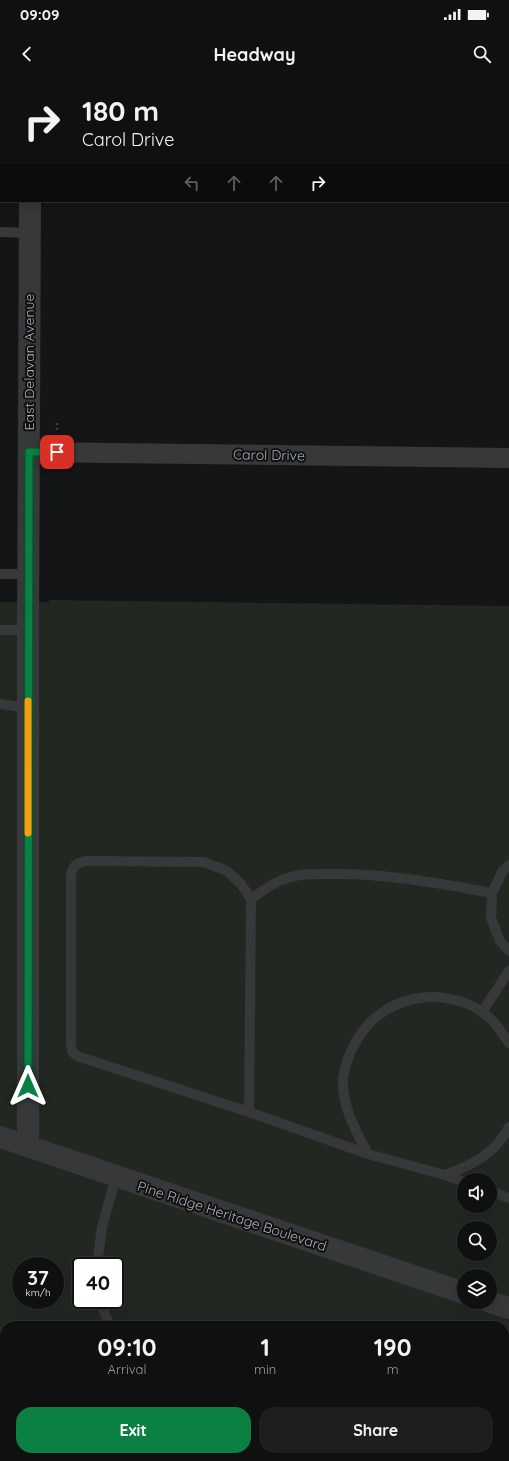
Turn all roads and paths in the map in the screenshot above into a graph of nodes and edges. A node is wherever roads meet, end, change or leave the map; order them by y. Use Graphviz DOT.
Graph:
graph roads {
  1 [pos="30,202"];
  2 [pos="0,232"];
  3 [pos="30,233"];
  4 [pos="57,423"];
  5 [pos="57,431"];
  6 [pos="29,452"];
  7 [pos="509,458"];
  8 [pos="0,574"];
  9 [pos="28,574"];
  10 [pos="0,630"];
  11 [pos="28,630"];
  12 [pos="0,704"];
  13 [pos="28,708"];
  14 [pos="509,865"];
  15 [pos="492,893"];
  16 [pos="251,899"];
  17 [pos="509,951"];
  18 [pos="509,971"];
  19 [pos="482,1012"];
  20 [pos="509,1043"];
  21 [pos="249,1112"];
  22 [pos="509,1127"];
  23 [pos="0,1137"];
  24 [pos="28,1146"];
  25 [pos="368,1154"];
  26 [pos="445,1175"];
  27 [pos="116,1177"];
  28 [pos="457,1179"];
  29 [pos="497,1194"];
  30 [pos="509,1198"];
  31 [pos="98,1257"];
  32 [pos="457,1291"];
  33 [pos="497,1304"];
  34 [pos="509,1308"];
  35 [pos="103,1309"];
  36 [pos="108,1321"];
  1 -- 3 [label="street, East Delavan Avenue"];
  2 -- 3 [label="lane"];
  3 -- 6 [label="street, East Delavan Avenue"];
  4 -- 5 [label="path"];
  6 -- 7 [label="street, Carol Drive"];
  6 -- 9 [label="street, East Delavan Avenue"];
  8 -- 9 [label="lane"];
  9 -- 11 [label="street, East Delavan Avenue"];
  10 -- 11 [label="lane"];
  11 -- 13 [label="street, East Delavan Avenue"];
  12 -- 13 [label="lane"];
  13 -- 24 [label="street, East Delavan Avenue"];
  14 -- 15 [label="lane"];
  15 -- 16 [label="lane"];
  15 -- 17 [label="lane"];
  16 -- 21 [label="lane"];
  16 -- 21 [label="lane"];
  18 -- 19 [label="lane"];
  19 -- 20 [label="lane"];
  19 -- 25 [label="lane"];
  21 -- 25 [label="lane"];
  22 -- 26 [label="lane"];
  23 -- 24 [label="street, Pine Ridge Heritage Boulevard"];
  24 -- 27 [label="street, Pine Ridge Heritage Boulevard"];
  25 -- 26 [label="lane"];
  26 -- 28 [label="lane"];
  27 -- 31 [label="lane"];
  27 -- 32 [label="street, Pine Ridge Heritage Boulevard"];
  29 -- 30 [label="lane"];
  33 -- 34 [label="street"];
  35 -- 36 [label="lane"];
}
